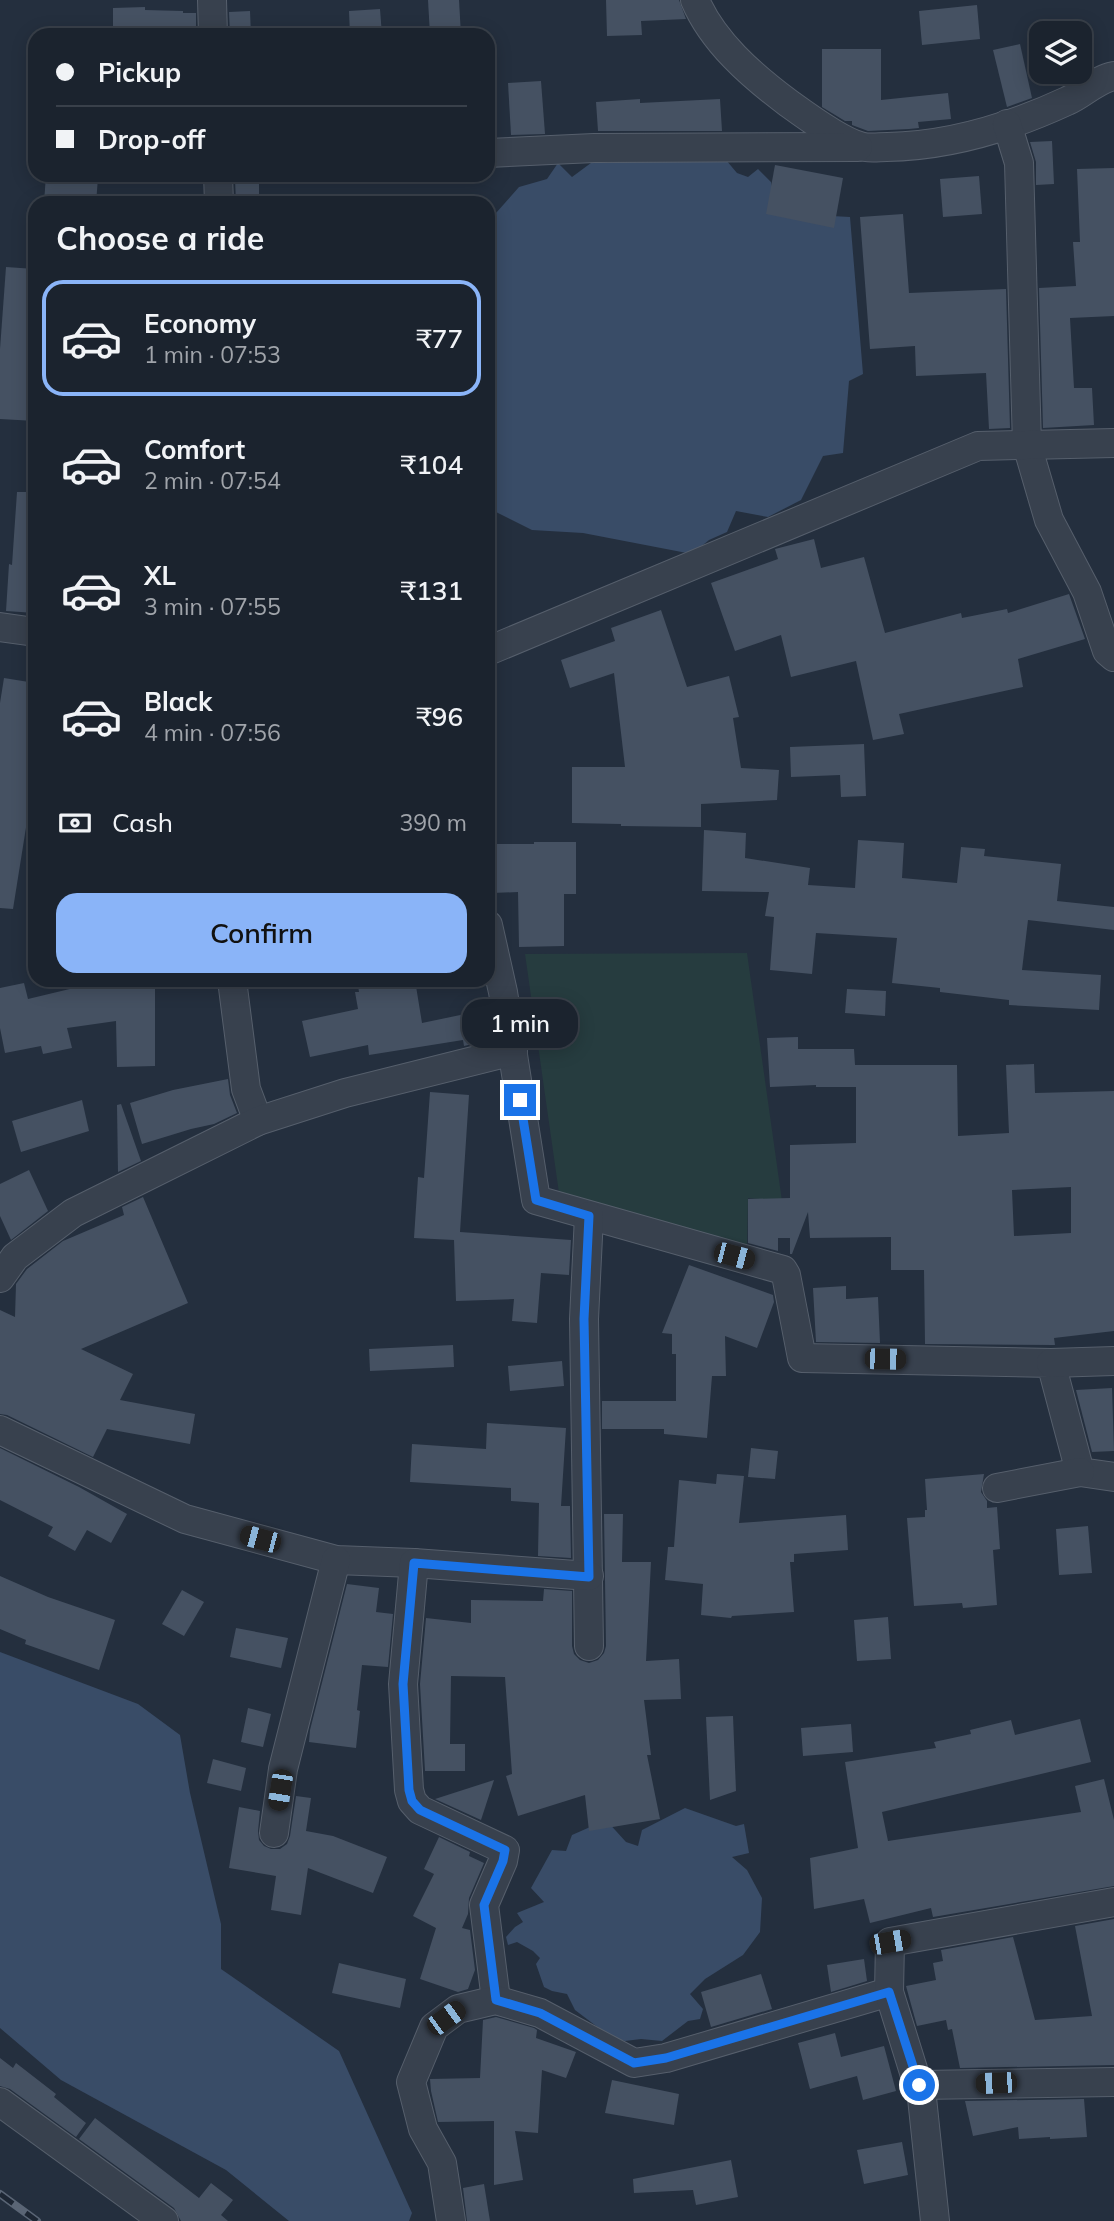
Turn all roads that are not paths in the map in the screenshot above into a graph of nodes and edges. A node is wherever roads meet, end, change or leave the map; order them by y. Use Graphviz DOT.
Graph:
graph roads {
  1 [pos="212,0"];
  2 [pos="695,0"];
  3 [pos="214,28"];
  4 [pos="1114,76"];
  5 [pos="1007,124"];
  6 [pos="861,147"];
  7 [pos="495,153"];
  8 [pos="1114,443"];
  9 [pos="1027,445"];
  10 [pos="0,627"];
  11 [pos="28,631"];
  12 [pos="495,648"];
  13 [pos="1114,657"];
  14 [pos="495,960"];
  15 [pos="233,987"];
  16 [pos="513,1051"];
  17 [pos="258,1121"];
  18 [pos="589,1216"];
  19 [pos="0,1278"];
  20 [pos="1114,1362"];
  21 [pos="1051,1363"];
  22 [pos="0,1430"];
  23 [pos="1080,1472"];
  24 [pos="1114,1477"];
  25 [pos="997,1488"];
  26 [pos="336,1560"];
  27 [pos="414,1563"];
  28 [pos="589,1577"];
  29 [pos="589,1646"];
  30 [pos="274,1833"];
  31 [pos="1114,1902"];
  32 [pos="889,1992"];
  33 [pos="496,2000"];
  34 [pos="1114,2082"];
  35 [pos="919,2085"];
  36 [pos="0,2102"];
  37 [pos="164,2221"];
  38 [pos="451,2221"];
  39 [pos="935,2221"];
  1 -- 3 [label="street"];
  2 -- 6 [label="street"];
  4 -- 5 [label="street"];
  5 -- 6 [label="street"];
  5 -- 9 [label="street"];
  6 -- 7 [label="street"];
  8 -- 9 [label="street"];
  9 -- 12 [label="street"];
  9 -- 13 [label="street"];
  10 -- 11 [label="street"];
  14 -- 16 [label="street"];
  15 -- 17 [label="street"];
  16 -- 17 [label="street"];
  16 -- 18 [label="street"];
  17 -- 19 [label="street"];
  18 -- 21 [label="street"];
  18 -- 28 [label="street"];
  20 -- 21 [label="street"];
  21 -- 23 [label="street"];
  22 -- 26 [label="street"];
  23 -- 24 [label="street"];
  23 -- 25 [label="street"];
  26 -- 27 [label="street"];
  26 -- 30 [label="street"];
  27 -- 28 [label="street"];
  27 -- 33 [label="street"];
  28 -- 29 [label="street"];
  31 -- 32 [label="street"];
  32 -- 33 [label="street"];
  32 -- 35 [label="street"];
  33 -- 38 [label="street"];
  34 -- 35 [label="street"];
  35 -- 39 [label="street"];
  36 -- 37 [label="street"];
}
